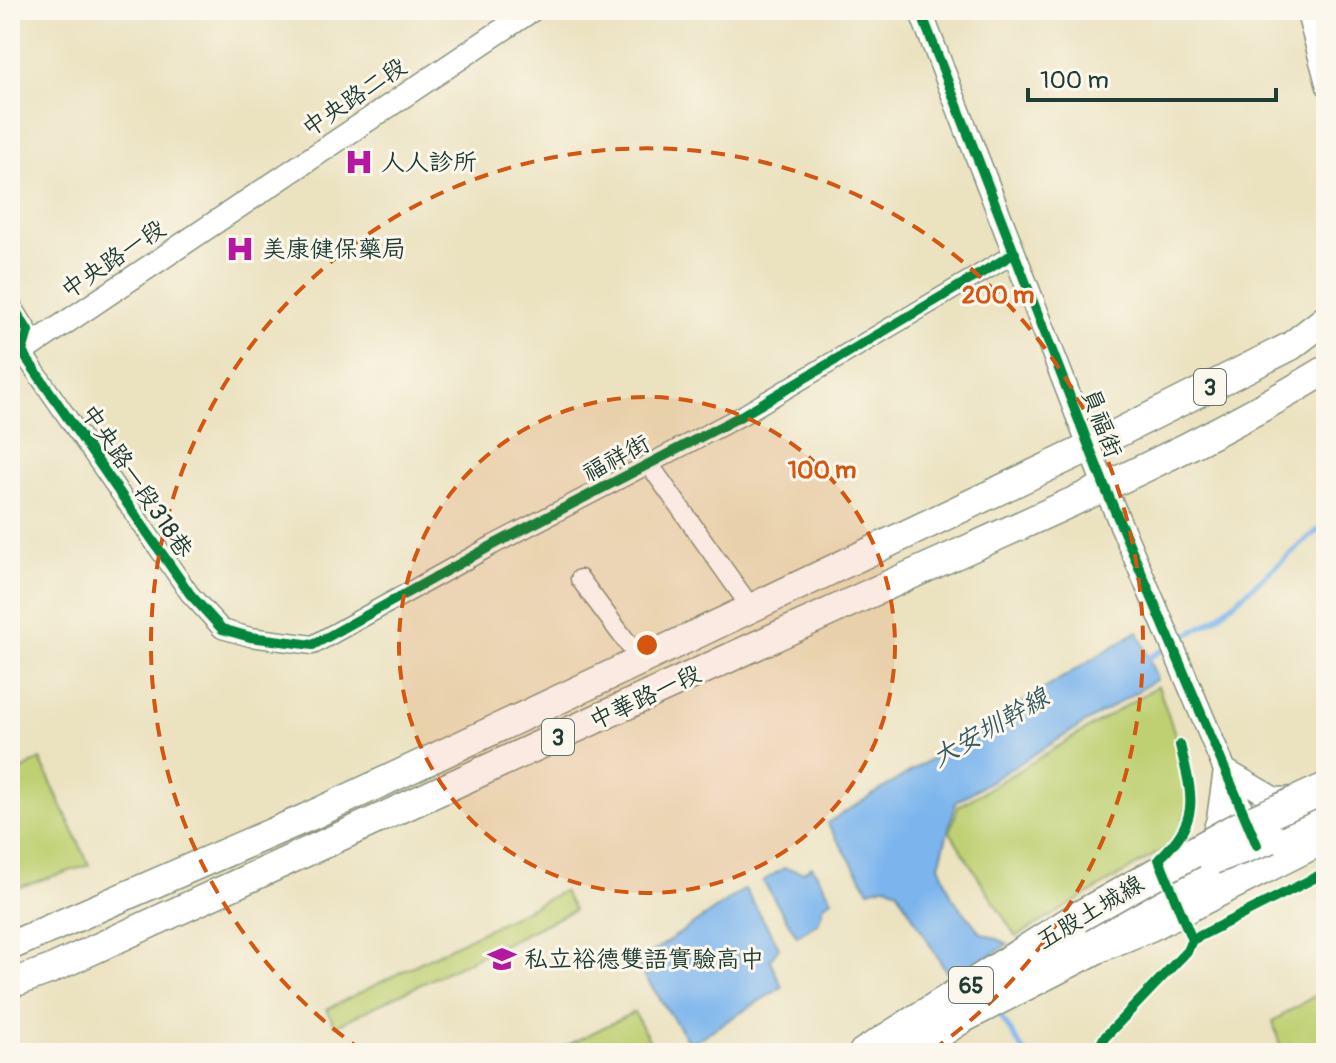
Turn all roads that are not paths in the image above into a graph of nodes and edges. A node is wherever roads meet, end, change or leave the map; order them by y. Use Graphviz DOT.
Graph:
graph roads {
  1 [pos="532,10"];
  2 [pos="920,10"];
  3 [pos="1305,10"];
  4 [pos="1326,87"];
  5 [pos="204,228"];
  6 [pos="1015,253"];
  7 [pos="10,302"];
  8 [pos="1326,319"];
  9 [pos="16,356"];
  10 [pos="1326,370"];
  11 [pos="1090,447"];
  12 [pos="649,464"];
  13 [pos="1104,485"];
  14 [pos="580,579"];
  15 [pos="752,609"];
  16 [pos="222,629"];
  17 [pos="641,661"];
  18 [pos="1225,770"];
  19 [pos="1326,788"];
  20 [pos="1326,799"];
  21 [pos="1326,811"];
  22 [pos="1326,837"];
  23 [pos="1264,842"];
  24 [pos="1193,878"];
  25 [pos="1078,917"];
  26 [pos="10,946"];
  27 [pos="1101,946"];
  28 [pos="10,984"];
  29 [pos="864,1053"];
  30 [pos="884,1053"];
  31 [pos="909,1053"];
  1 -- 5 [label="street, 中央路二段"];
  2 -- 6 [label="street, 員福街"];
  3 -- 4 [label="street"];
  5 -- 9 [label="street, 中央路一段"];
  6 -- 11 [label="street, 員福街"];
  6 -- 12 [label="street, 福祥街"];
  7 -- 9 [label="street"];
  8 -- 11 [label="main road, 3"];
  9 -- 16 [label="street, 中央路一段318巷"];
  10 -- 13 [label="main road, 3"];
  11 -- 13 [label="street, 員福街"];
  11 -- 15 [label="main road, 中華路一段 / 3"];
  12 -- 15 [label="street"];
  12 -- 16 [label="street, 福祥街"];
  13 -- 18 [label="street, 員福街"];
  13 -- 28 [label="main road, 中華路一段 / 3"];
  14 -- 17 [label="street"];
  15 -- 17 [label="main road, 中華路一段 / 3"];
  17 -- 26 [label="main road, 中華路一段 / 3"];
  18 -- 20 [label="street"];
  18 -- 23 [label="street, 員福街"];
  18 -- 24 [label="street"];
  19 -- 25 [label="highway, 五股土城線 / 65, bridge"];
  21 -- 23 [label="highway"];
  22 -- 27 [label="highway, 五股土城線 / 65"];
  23 -- 24 [label="street"];
  23 -- 25 [label="highway, bridge"];
  23 -- 27 [label="highway, bridge"];
  24 -- 30 [label="street"];
  25 -- 29 [label="highway, 五股土城線 / 65"];
  27 -- 31 [label="highway, 五股土城線 / 65"];
}
